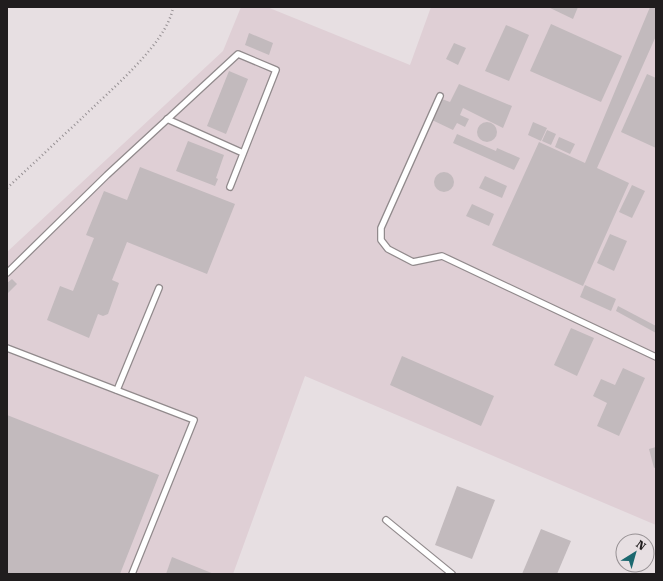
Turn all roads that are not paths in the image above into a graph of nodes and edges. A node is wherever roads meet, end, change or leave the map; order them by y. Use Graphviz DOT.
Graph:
graph roads {
  1 [pos="440,96"];
  2 [pos="167,120"];
  3 [pos="243,153"];
  4 [pos="230,187"];
  5 [pos="7,273"];
  6 [pos="159,288"];
  7 [pos="7,348"];
  8 [pos="656,357"];
  9 [pos="117,390"];
  10 [pos="386,520"];
  11 [pos="132,574"];
  12 [pos="452,574"];
  1 -- 8 [label="lane"];
  2 -- 3 [label="lane"];
  2 -- 3 [label="lane"];
  2 -- 5 [label="lane"];
  3 -- 4 [label="lane"];
  6 -- 9 [label="lane"];
  7 -- 9 [label="lane"];
  9 -- 11 [label="lane"];
  10 -- 12 [label="lane"];
}
